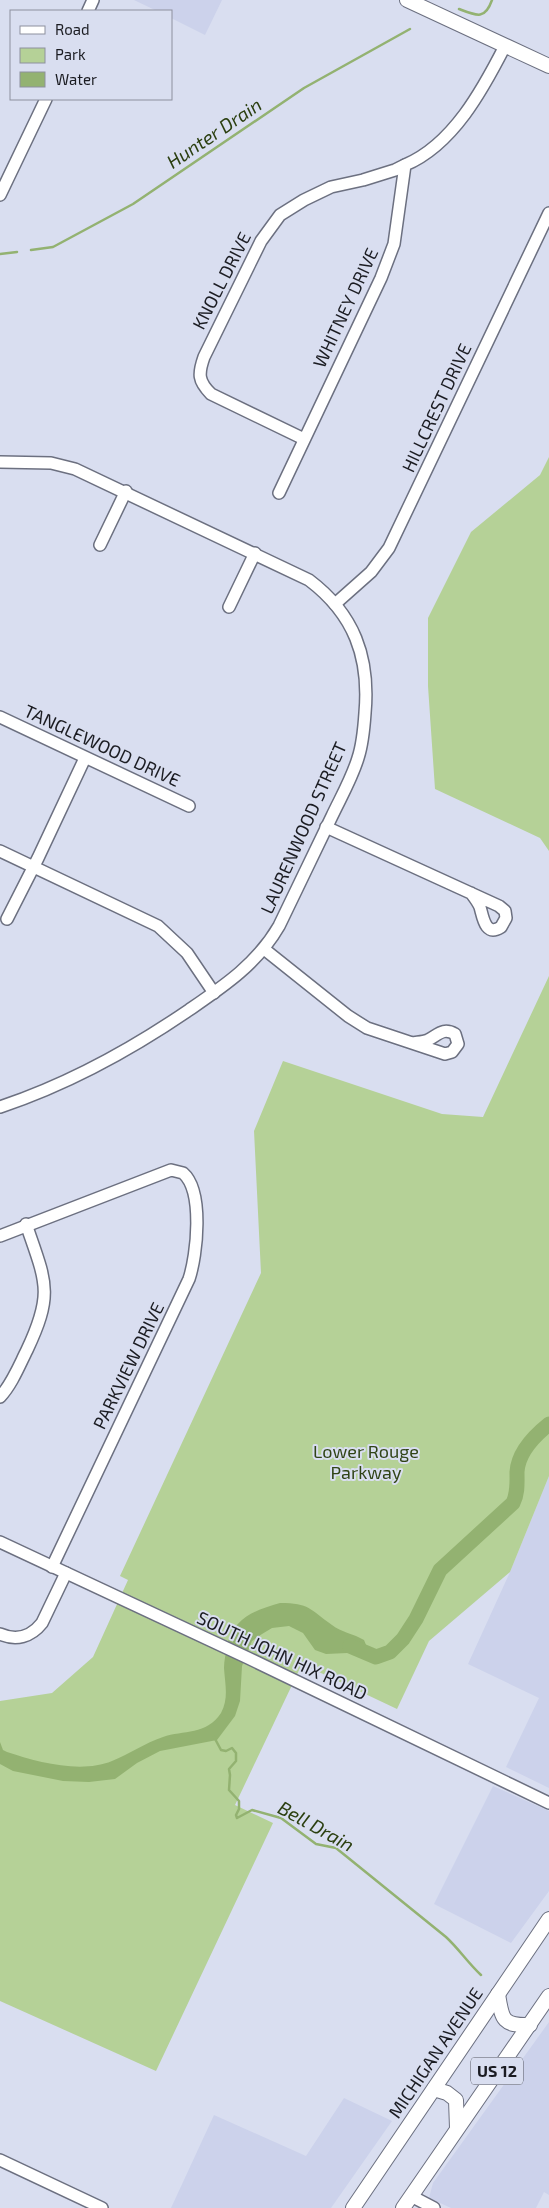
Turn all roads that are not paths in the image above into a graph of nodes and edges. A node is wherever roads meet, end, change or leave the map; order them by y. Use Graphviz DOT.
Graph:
graph roads {
  1 [pos="407,0"];
  2 [pos="505,46"];
  3 [pos="549,66"];
  4 [pos="45,100"];
  5 [pos="405,165"];
  6 [pos="5,170"];
  7 [pos="1,189"];
  8 [pos="549,213"];
  9 [pos="304,439"];
  10 [pos="0,462"];
  11 [pos="126,492"];
  12 [pos="279,493"];
  13 [pos="100,545"];
  14 [pos="256,553"];
  15 [pos="335,604"];
  16 [pos="229,607"];
  17 [pos="0,717"];
  18 [pos="85,758"];
  19 [pos="189,806"];
  20 [pos="326,827"];
  21 [pos="0,851"];
  22 [pos="34,867"];
  23 [pos="471,893"];
  24 [pos="7,919"];
  25 [pos="264,949"];
  26 [pos="214,993"];
  27 [pos="412,1043"];
  28 [pos="0,1107"];
  29 [pos="26,1224"];
  30 [pos="0,1236"];
  31 [pos="0,1397"];
  32 [pos="0,1542"];
  33 [pos="52,1567"];
  34 [pos="66,1573"];
  35 [pos="0,1634"];
  36 [pos="549,1803"];
  37 [pos="549,1919"];
  38 [pos="498,1994"];
  39 [pos="549,1996"];
  40 [pos="530,2025"];
  41 [pos="434,2089"];
  42 [pos="457,2128"];
  43 [pos="0,2160"];
  44 [pos="411,2196"];
  45 [pos="102,2208"];
  46 [pos="352,2208"];
  47 [pos="403,2208"];
  48 [pos="434,2208"];
  1 -- 2 [label="main road"];
  2 -- 3 [label="main road"];
  2 -- 5 [label="street"];
  4 -- 6 [label="street"];
  5 -- 9 [label="street, WHITNEY DRIVE"];
  5 -- 9 [label="street, KNOLL DRIVE"];
  6 -- 7 [label="street"];
  8 -- 15 [label="street, HILLCREST DRIVE"];
  9 -- 12 [label="street, WHITNEY DRIVE"];
  10 -- 11 [label="street, LAURENWOOD STREET"];
  11 -- 13 [label="street"];
  11 -- 14 [label="street, LAURENWOOD STREET"];
  14 -- 15 [label="street, LAURENWOOD STREET"];
  14 -- 16 [label="street"];
  15 -- 20 [label="street, LAURENWOOD STREET"];
  17 -- 18 [label="street, TANGLEWOOD DRIVE"];
  18 -- 19 [label="street, TANGLEWOOD DRIVE"];
  18 -- 22 [label="street"];
  20 -- 23 [label="street"];
  20 -- 25 [label="street, LAURENWOOD STREET"];
  21 -- 22 [label="street"];
  22 -- 24 [label="street"];
  22 -- 26 [label="street"];
  25 -- 26 [label="street, LAURENWOOD STREET"];
  25 -- 27 [label="street"];
  26 -- 28 [label="street, LAURENWOOD STREET"];
  29 -- 30 [label="street"];
  29 -- 31 [label="street"];
  29 -- 33 [label="street, PARKVIEW DRIVE"];
  32 -- 33 [label="street, SOUTH JOHN HIX ROAD"];
  33 -- 34 [label="street, SOUTH JOHN HIX ROAD"];
  34 -- 35 [label="street"];
  34 -- 36 [label="street, SOUTH JOHN HIX ROAD"];
  37 -- 38 [label="main road, MICHIGAN AVENUE / US 12"];
  38 -- 40 [label="main road"];
  38 -- 41 [label="main road, MICHIGAN AVENUE / US 12"];
  39 -- 40 [label="main road, US 12"];
  40 -- 42 [label="main road, US 12"];
  41 -- 42 [label="main road"];
  41 -- 46 [label="main road, MICHIGAN AVENUE / US 12"];
  42 -- 44 [label="main road, US 12"];
  43 -- 45 [label="street"];
  44 -- 47 [label="main road, US 12"];
  44 -- 48 [label="street"];
}
